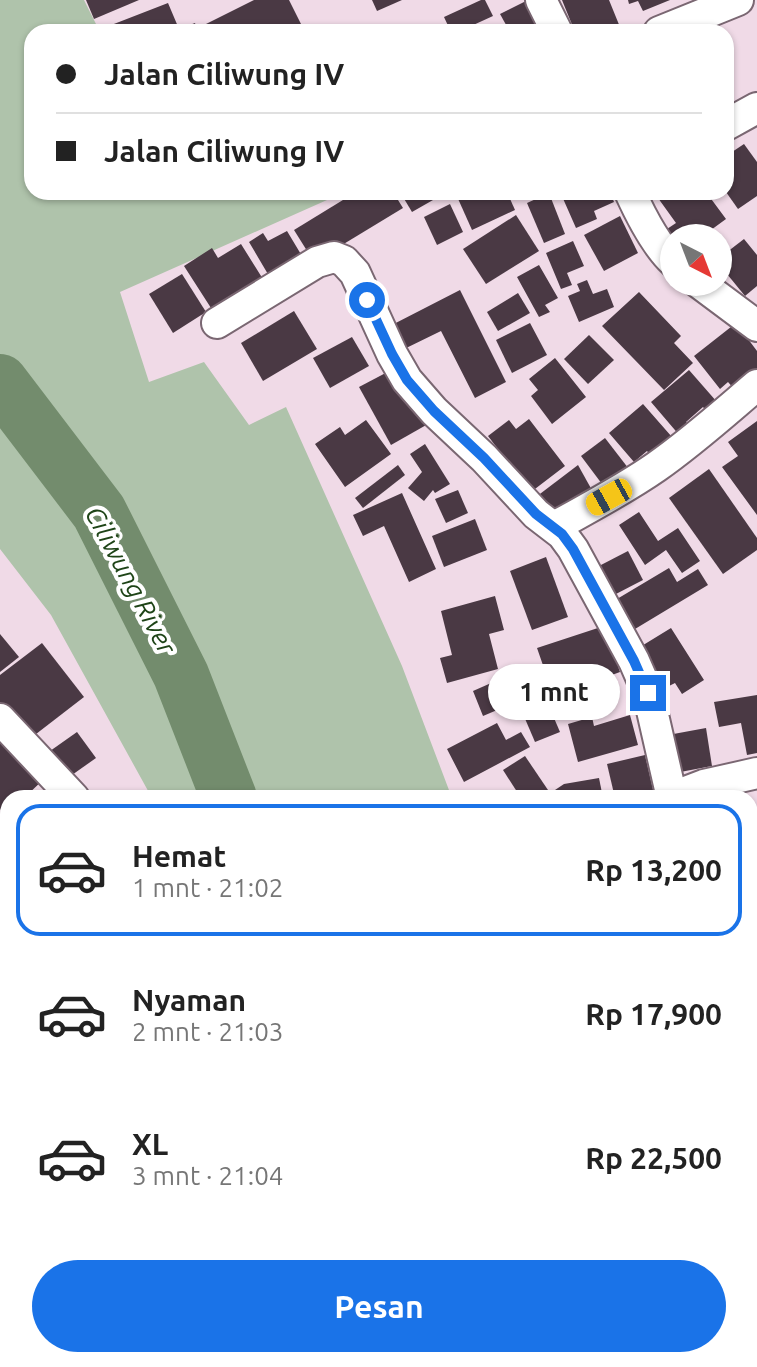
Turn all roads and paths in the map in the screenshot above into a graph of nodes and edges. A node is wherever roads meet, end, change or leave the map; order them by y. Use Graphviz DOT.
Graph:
graph roads {
  1 [pos="541,0"];
  2 [pos="738,0"];
  3 [pos="553,24"];
  4 [pos="679,24"];
  5 [pos="757,108"];
  6 [pos="734,121"];
  7 [pos="634,200"];
  8 [pos="660,244"];
  9 [pos="717,296"];
  10 [pos="217,323"];
  11 [pos="757,326"];
  12 [pos="757,385"];
  13 [pos="554,527"];
  14 [pos="0,719"];
  15 [pos="757,773"];
  16 [pos="67,790"];
  17 [pos="670,790"];
  18 [pos="692,790"];
  1 -- 3 [label="street"];
  2 -- 4 [label="street"];
  5 -- 6 [label="street"];
  7 -- 8 [label="street"];
  9 -- 11 [label="street"];
  10 -- 13 [label="street"];
  12 -- 13 [label="street"];
  13 -- 17 [label="street"];
  14 -- 16 [label="street"];
  15 -- 18 [label="street"];
}
